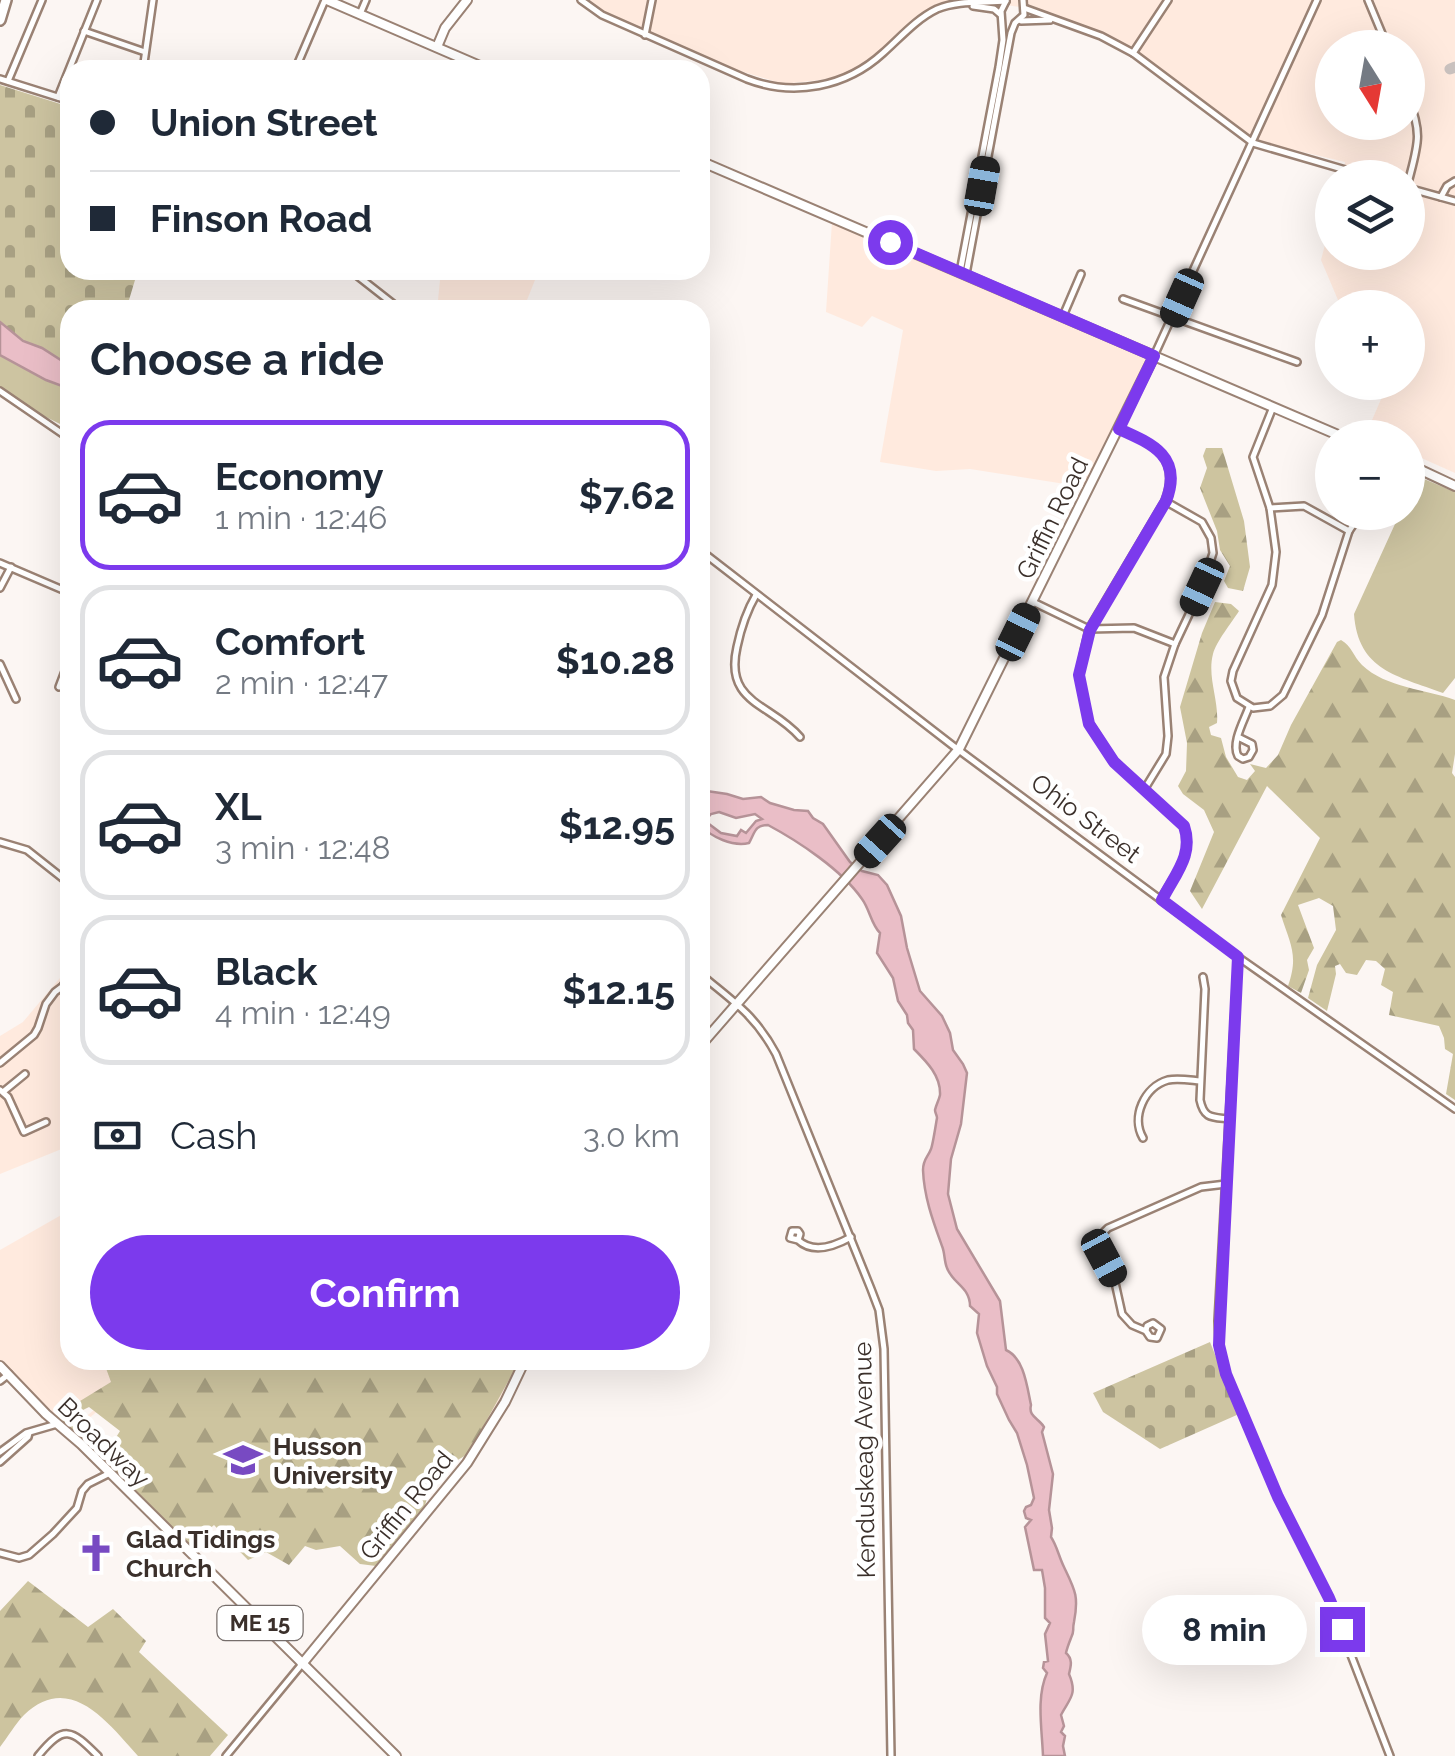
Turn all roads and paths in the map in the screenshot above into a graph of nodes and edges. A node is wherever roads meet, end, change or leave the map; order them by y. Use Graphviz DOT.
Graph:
graph roads {
  1 [pos="2,0"];
  2 [pos="42,0"];
  3 [pos="97,0"];
  4 [pos="153,0"];
  5 [pos="326,0"];
  6 [pos="366,0"];
  7 [pos="467,0"];
  8 [pos="581,0"];
  9 [pos="652,0"];
  10 [pos="1168,0"];
  11 [pos="1317,0"];
  12 [pos="1368,0"];
  13 [pos="1007,1"];
  14 [pos="1022,3"];
  15 [pos="956,4"];
  16 [pos="355,10"];
  17 [pos="1002,16"];
  18 [pos="0,20"];
  19 [pos="1058,20"];
  20 [pos="1017,22"];
  21 [pos="84,30"];
  22 [pos="1380,30"];
  23 [pos="645,35"];
  24 [pos="437,48"];
  25 [pos="145,52"];
  26 [pos="1133,53"];
  27 [pos="72,60"];
  28 [pos="144,60"];
  29 [pos="299,60"];
  30 [pos="466,60"];
  31 [pos="704,60"];
  32 [pos="710,62"];
  33 [pos="4,80"];
  34 [pos="60,92"];
  35 [pos="58,97"];
  36 [pos="1253,143"];
  37 [pos="1315,161"];
  38 [pos="710,165"];
  39 [pos="1455,181"];
  40 [pos="1425,192"];
  41 [pos="1441,198"];
  42 [pos="1455,202"];
  43 [pos="963,273"];
  44 [pos="1080,274"];
  45 [pos="363,280"];
  46 [pos="1123,299"];
  47 [pos="388,300"];
  48 [pos="1063,316"];
  49 [pos="1174,317"];
  50 [pos="1154,356"];
  51 [pos="1297,362"];
  52 [pos="0,391"];
  53 [pos="1273,407"];
  54 [pos="1315,425"];
  55 [pos="1119,429"];
  56 [pos="60,432"];
  57 [pos="1425,472"];
  58 [pos="1455,486"];
  59 [pos="1166,501"];
  60 [pos="1270,508"];
  61 [pos="1315,512"];
  62 [pos="1349,530"];
  63 [pos="710,558"];
  64 [pos="0,562"];
  65 [pos="11,567"];
  66 [pos="0,588"];
  67 [pos="60,589"];
  68 [pos="756,595"];
  69 [pos="1033,602"];
  70 [pos="1090,630"];
  71 [pos="1175,644"];
  72 [pos="0,664"];
  73 [pos="2,672"];
  74 [pos="16,700"];
  75 [pos="1248,706"];
  76 [pos="800,738"];
  77 [pos="1238,738"];
  78 [pos="959,749"];
  79 [pos="1144,790"];
  80 [pos="0,842"];
  81 [pos="60,876"];
  82 [pos="1162,900"];
  83 [pos="1238,957"];
  84 [pos="1203,978"];
  85 [pos="710,982"];
  86 [pos="60,989"];
  87 [pos="736,1003"];
  88 [pos="710,1034"];
  89 [pos="0,1064"];
  90 [pos="26,1074"];
  91 [pos="1200,1081"];
  92 [pos="1,1091"];
  93 [pos="1455,1109"];
  94 [pos="1230,1119"];
  95 [pos="46,1122"];
  96 [pos="1143,1138"];
  97 [pos="1226,1184"];
  98 [pos="852,1237"];
  99 [pos="798,1240"];
  100 [pos="1146,1331"];
  101 [pos="0,1366"];
  102 [pos="521,1370"];
  103 [pos="9,1374"];
  104 [pos="0,1381"];
  105 [pos="48,1416"];
  106 [pos="57,1424"];
  107 [pos="38,1429"];
  108 [pos="29,1432"];
  109 [pos="0,1452"];
  110 [pos="0,1462"];
  111 [pos="107,1470"];
  112 [pos="0,1552"];
  113 [pos="302,1664"];
  114 [pos="38,1756"];
  115 [pos="98,1756"];
  116 [pos="226,1756"];
  117 [pos="396,1756"];
  118 [pos="891,1756"];
  119 [pos="1390,1756"];
  1 -- 18 [label="highway"];
  2 -- 33 [label="street"];
  3 -- 21 [label="street"];
  4 -- 25 [label="street"];
  5 -- 16 [label="main road"];
  5 -- 29 [label="street"];
  6 -- 16 [label="street"];
  7 -- 24 [label="main road"];
  8 -- 23 [label="street"];
  9 -- 23 [label="street"];
  10 -- 26 [label="street"];
  11 -- 36 [label="street, Griffin Road"];
  12 -- 22 [label="street"];
  13 -- 15 [label="street"];
  13 -- 17 [label="street"];
  14 -- 19 [label="street"];
  14 -- 20 [label="street"];
  15 -- 17 [label="street"];
  15 -- 32 [label="street"];
  16 -- 24 [label="main road"];
  17 -- 20 [label="street"];
  17 -- 43 [label="street"];
  19 -- 20 [label="street"];
  19 -- 26 [label="street"];
  20 -- 43 [label="street"];
  21 -- 25 [label="street"];
  21 -- 27 [label="street"];
  23 -- 31 [label="street"];
  24 -- 30 [label="main road"];
  25 -- 28 [label="street"];
  26 -- 36 [label="street"];
  33 -- 35 [label="street"];
  34 -- 35 [label="street"];
  36 -- 37 [label="street"];
  36 -- 49 [label="street, Griffin Road"];
  38 -- 43 [label="main road"];
  39 -- 41 [label="street"];
  40 -- 41 [label="street"];
  41 -- 42 [label="street"];
  43 -- 48 [label="main road"];
  44 -- 48 [label="street"];
  45 -- 47 [label="street"];
  46 -- 49 [label="street"];
  48 -- 50 [label="main road"];
  49 -- 50 [label="street, Griffin Road"];
  49 -- 51 [label="street"];
  50 -- 53 [label="main road"];
  50 -- 55 [label="main road, Griffin Road"];
  52 -- 56 [label="street"];
  53 -- 54 [label="main road"];
  53 -- 60 [label="street"];
  55 -- 59 [label="street"];
  55 -- 69 [label="main road, Griffin Road"];
  57 -- 58 [label="main road"];
  59 -- 70 [label="street"];
  59 -- 71 [label="street"];
  60 -- 61 [label="street"];
  60 -- 75 [label="street"];
  62 -- 75 [label="street"];
  63 -- 68 [label="street, Ohio Street"];
  64 -- 65 [label="street"];
  65 -- 66 [label="street"];
  65 -- 67 [label="street"];
  68 -- 76 [label="street"];
  68 -- 78 [label="street, Ohio Street"];
  69 -- 70 [label="street"];
  69 -- 78 [label="main road, Griffin Road"];
  70 -- 71 [label="street"];
  70 -- 79 [label="street"];
  71 -- 79 [label="street"];
  72 -- 73 [label="street"];
  73 -- 74 [label="street"];
  75 -- 77 [label="street"];
  77 -- 77 [label="street"];
  78 -- 82 [label="street, Ohio Street"];
  78 -- 87 [label="main road, Griffin Road"];
  79 -- 82 [label="street"];
  80 -- 81 [label="street"];
  82 -- 83 [label="street, Ohio Street"];
  83 -- 93 [label="street, Ohio Street"];
  83 -- 94 [label="street"];
  84 -- 91 [label="street"];
  85 -- 87 [label="street, Kenduskeag Avenue"];
  86 -- 89 [label="street"];
  87 -- 88 [label="main road, Griffin Road"];
  87 -- 98 [label="street, Kenduskeag Avenue"];
  90 -- 92 [label="street"];
  91 -- 94 [label="street"];
  91 -- 96 [label="street"];
  92 -- 95 [label="street"];
  94 -- 97 [label="street"];
  97 -- 100 [label="street"];
  97 -- 119 [label="street"];
  98 -- 99 [label="street"];
  98 -- 118 [label="street, Kenduskeag Avenue"];
  101 -- 103 [label="main road, Broadway / ME 15"];
  102 -- 113 [label="main road, Griffin Road"];
  103 -- 104 [label="street"];
  103 -- 105 [label="main road, Broadway / ME 15"];
  105 -- 106 [label="main road, Broadway / ME 15"];
  105 -- 107 [label="street"];
  106 -- 107 [label="street"];
  106 -- 111 [label="main road, Broadway / ME 15"];
  107 -- 108 [label="street"];
  108 -- 109 [label="street"];
  108 -- 110 [label="street"];
  111 -- 112 [label="street"];
  111 -- 113 [label="main road, Broadway / ME 15"];
  113 -- 116 [label="street"];
  113 -- 117 [label="main road, Broadway / ME 15"];
  114 -- 115 [label="street"];
}
